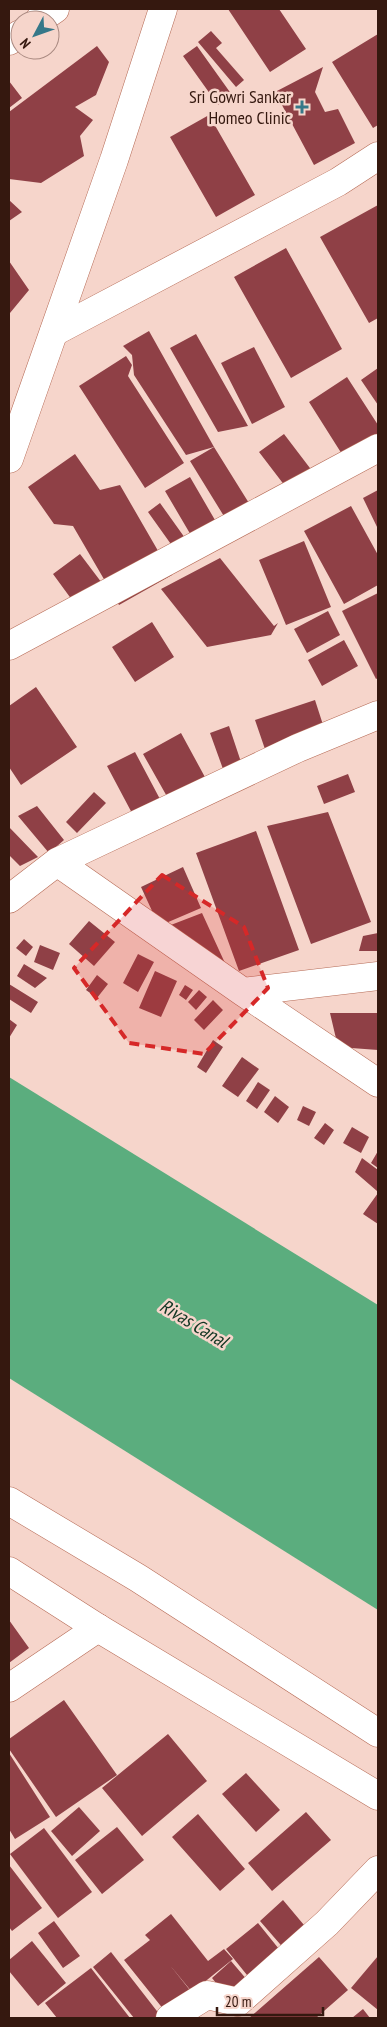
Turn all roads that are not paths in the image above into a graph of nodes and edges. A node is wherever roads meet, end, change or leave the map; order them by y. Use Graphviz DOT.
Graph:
graph roads {
  1 [pos="163,9"];
  2 [pos="378,156"];
  3 [pos="54,332"];
  4 [pos="14,433"];
  5 [pos="378,448"];
  6 [pos="9,459"];
  7 [pos="9,646"];
  8 [pos="378,715"];
  9 [pos="57,862"];
  10 [pos="9,899"];
  11 [pos="378,976"];
  12 [pos="243,992"];
  13 [pos="378,1083"];
  14 [pos="9,1500"];
  15 [pos="9,1571"];
  16 [pos="98,1628"];
  17 [pos="9,1688"];
  18 [pos="378,1733"];
  19 [pos="378,1796"];
  20 [pos="378,1870"];
  21 [pos="170,2018"];
  1 -- 3 [label="street"];
  2 -- 3 [label="street"];
  3 -- 4 [label="street"];
  4 -- 6 [label="street"];
  5 -- 7 [label="street"];
  8 -- 9 [label="street"];
  9 -- 10 [label="street"];
  9 -- 12 [label="street"];
  11 -- 12 [label="street"];
  12 -- 13 [label="street"];
  14 -- 18 [label="street"];
  15 -- 16 [label="street"];
  16 -- 17 [label="street"];
  16 -- 19 [label="street"];
  20 -- 21 [label="street"];
}
